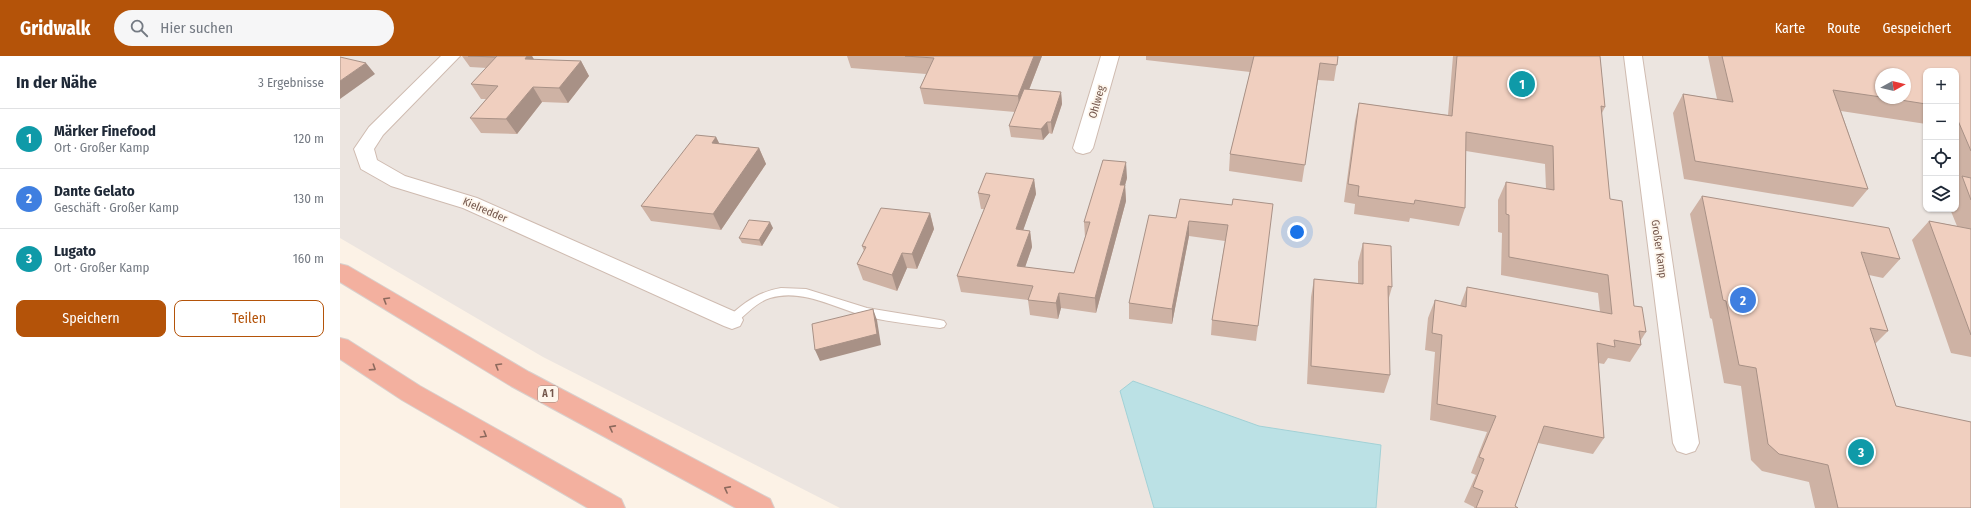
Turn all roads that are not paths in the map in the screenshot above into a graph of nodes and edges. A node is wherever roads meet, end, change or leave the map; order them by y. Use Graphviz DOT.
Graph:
graph roads {
  1 [pos="451,56"];
  2 [pos="1110,56"];
  3 [pos="1633,56"];
  4 [pos="1083,148"];
  5 [pos="340,272"];
  6 [pos="732,320"];
  7 [pos="940,324"];
  8 [pos="340,347"];
  9 [pos="1686,443"];
  10 [pos="612,508"];
  11 [pos="761,508"];
  1 -- 6 [label="street, Kielredder"];
  2 -- 4 [label="street, Ohlweg"];
  3 -- 9 [label="street, Großer Kamp"];
  11 -- 5 [label="highway, A 1, one-way"];
  6 -- 7 [label="lane"];
  8 -- 10 [label="highway, one-way"];
}
